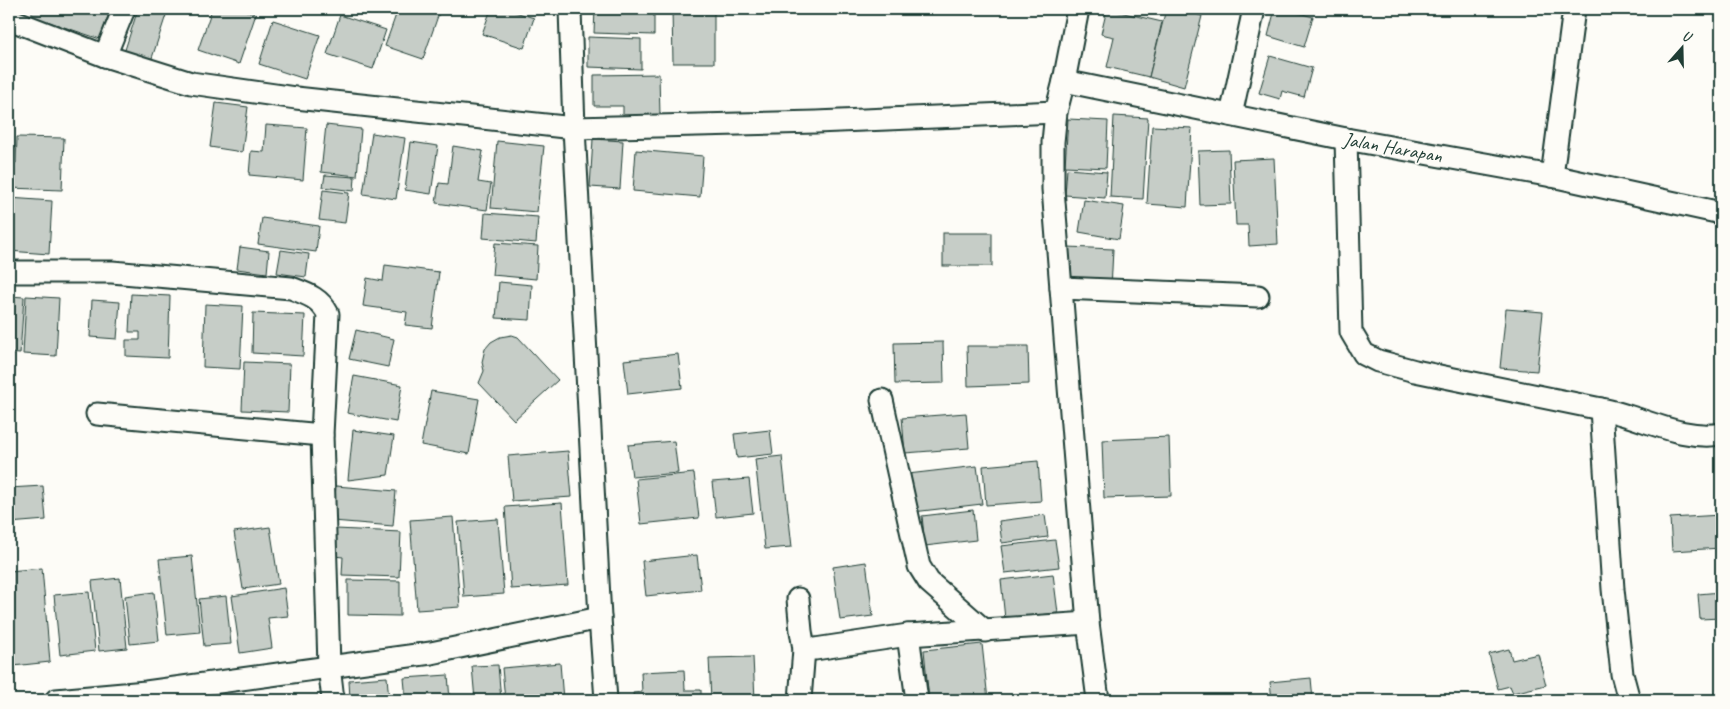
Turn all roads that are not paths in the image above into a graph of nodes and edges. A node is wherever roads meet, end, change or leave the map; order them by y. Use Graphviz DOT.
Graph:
graph roads {
  1 [pos="124,9"];
  2 [pos="570,9"];
  3 [pos="1078,9"];
  4 [pos="1254,9"];
  5 [pos="1574,9"];
  6 [pos="9,19"];
  7 [pos="105,56"];
  8 [pos="1064,81"];
  9 [pos="1056,112"];
  10 [pos="1231,115"];
  11 [pos="574,128"];
  12 [pos="1346,139"];
  13 [pos="1552,176"];
  14 [pos="1721,213"];
  15 [pos="9,272"];
  16 [pos="1061,288"];
  17 [pos="1258,296"];
  18 [pos="882,400"];
  19 [pos="1601,409"];
  20 [pos="97,414"];
  21 [pos="1721,434"];
  22 [pos="322,435"];
  23 [pos="798,599"];
  24 [pos="600,618"];
  25 [pos="1088,623"];
  26 [pos="985,631"];
  27 [pos="908,635"];
  28 [pos="804,649"];
  29 [pos="329,666"];
  30 [pos="56,700"];
  31 [pos="333,700"];
  32 [pos="606,700"];
  33 [pos="800,700"];
  34 [pos="917,700"];
  35 [pos="1098,700"];
  36 [pos="1629,700"];
  1 -- 7 [label="street"];
  2 -- 11 [label="street"];
  3 -- 8 [label="street"];
  4 -- 10 [label="street"];
  5 -- 13 [label="street"];
  6 -- 7 [label="street"];
  7 -- 11 [label="street"];
  8 -- 9 [label="street"];
  8 -- 10 [label="street, Jalan Harapan"];
  9 -- 11 [label="street"];
  9 -- 16 [label="street"];
  10 -- 12 [label="street, Jalan Harapan"];
  11 -- 24 [label="street"];
  12 -- 13 [label="street, Jalan Harapan"];
  12 -- 19 [label="street"];
  13 -- 14 [label="street, Jalan Harapan"];
  15 -- 22 [label="street"];
  16 -- 17 [label="street"];
  16 -- 25 [label="street"];
  18 -- 26 [label="street"];
  19 -- 21 [label="street"];
  19 -- 36 [label="street"];
  20 -- 22 [label="street"];
  22 -- 29 [label="street"];
  23 -- 28 [label="street"];
  24 -- 29 [label="street"];
  24 -- 32 [label="street"];
  25 -- 26 [label="street"];
  25 -- 35 [label="street"];
  26 -- 27 [label="street"];
  27 -- 28 [label="street"];
  27 -- 34 [label="street"];
  28 -- 33 [label="street"];
  29 -- 30 [label="street"];
  29 -- 31 [label="street"];
}
